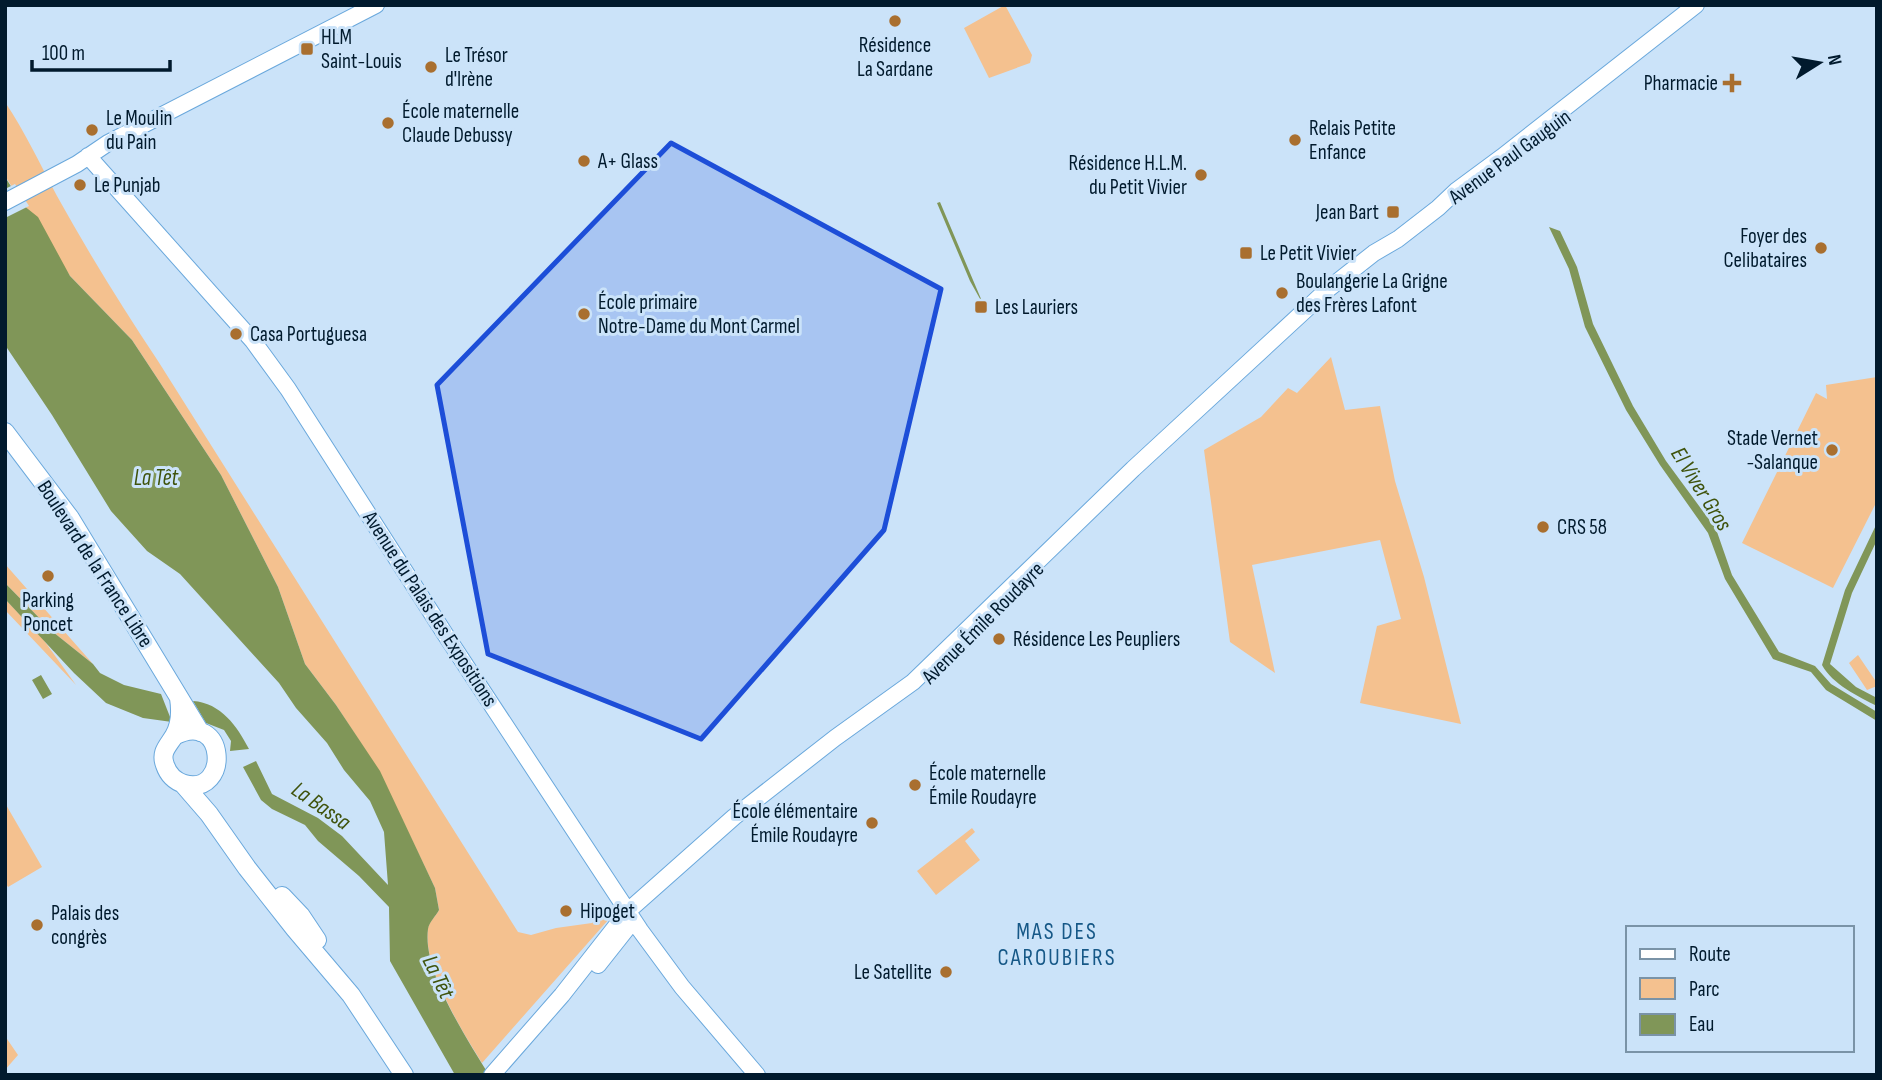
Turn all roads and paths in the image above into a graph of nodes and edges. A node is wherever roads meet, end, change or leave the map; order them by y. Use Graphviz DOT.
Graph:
graph roads {
  1 [pos="376,5"];
  2 [pos="1696,5"];
  3 [pos="1706,5"];
  4 [pos="88,156"];
  5 [pos="5,202"];
  6 [pos="1438,208"];
  7 [pos="5,432"];
  8 [pos="179,698"];
  9 [pos="200,732"];
  10 [pos="174,736"];
  11 [pos="205,781"];
  12 [pos="183,784"];
  13 [pos="209,814"];
  14 [pos="631,915"];
  15 [pos="565,999"];
  16 [pos="380,1041"];
  17 [pos="398,1075"];
  18 [pos="404,1075"];
  19 [pos="492,1075"];
  20 [pos="506,1075"];
  21 [pos="757,1075"];
  1 -- 4 [label="main road"];
  2 -- 6 [label="main road, Avenue Paul Gauguin"];
  3 -- 6 [label="main road, Avenue Paul Gauguin"];
  4 -- 5 [label="main road"];
  4 -- 14 [label="main road, Avenue du Palais des Expositions"];
  6 -- 14 [label="main road, Avenue Émile Roudayre"];
  7 -- 8 [label="main road, Boulevard de la France Libre"];
  8 -- 9 [label="main road, Boulevard de la France Libre"];
  8 -- 10 [label="main road"];
  9 -- 10 [label="main road"];
  9 -- 11 [label="main road"];
  10 -- 12 [label="main road"];
  11 -- 12 [label="main road"];
  11 -- 13 [label="main road"];
  12 -- 13 [label="main road"];
  13 -- 16 [label="main road"];
  14 -- 15 [label="main road, Avenue Émile Roudayre"];
  14 -- 21 [label="main road, Avenue du Palais des Expositions"];
  15 -- 19 [label="main road"];
  15 -- 20 [label="main road"];
  16 -- 17 [label="main road"];
  16 -- 18 [label="main road"];
}
